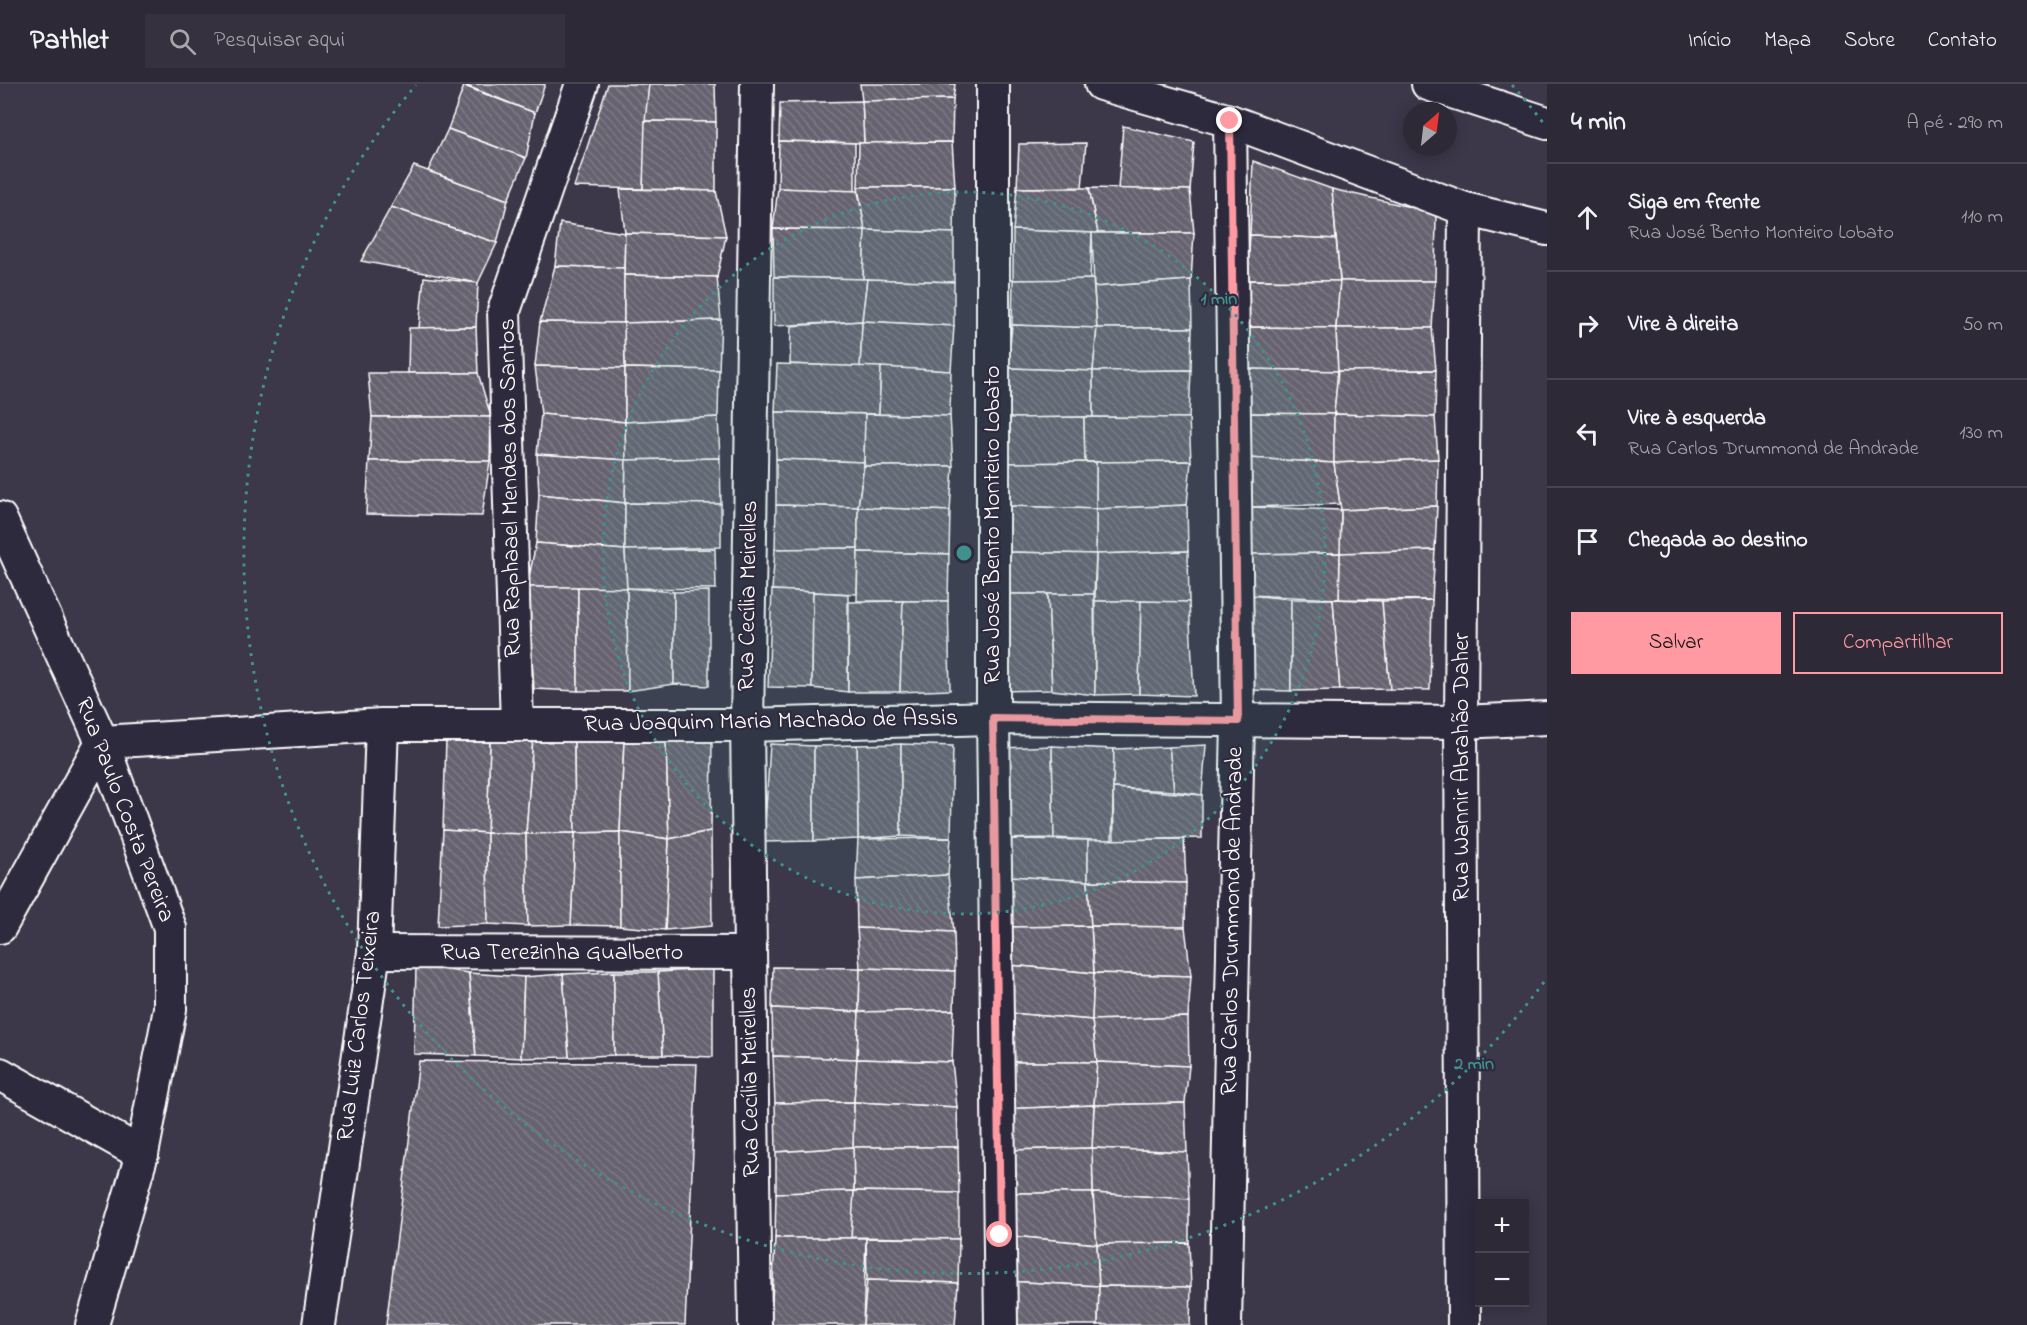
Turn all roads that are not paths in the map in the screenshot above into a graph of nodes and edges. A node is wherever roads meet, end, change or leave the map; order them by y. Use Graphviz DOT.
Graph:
graph roads {
  1 [pos="582,84"];
  2 [pos="757,84"];
  3 [pos="993,84"];
  4 [pos="1101,84"];
  5 [pos="1428,84"];
  6 [pos="1230,121"];
  7 [pos="1547,123"];
  8 [pos="1465,208"];
  9 [pos="1547,229"];
  10 [pos="0,518"];
  11 [pos="993,718"];
  12 [pos="1547,718"];
  13 [pos="1238,721"];
  14 [pos="1461,722"];
  15 [pos="382,725"];
  16 [pos="517,725"];
  17 [pos="747,725"];
  18 [pos="102,742"];
  19 [pos="0,927"];
  20 [pos="374,952"];
  21 [pos="750,953"];
  22 [pos="0,1074"];
  23 [pos="142,1154"];
  24 [pos="92,1325"];
  25 [pos="319,1325"];
  26 [pos="755,1325"];
  27 [pos="1001,1325"];
  28 [pos="1225,1325"];
  29 [pos="1464,1325"];
  1 -- 16 [label="street, Rua Raphaael Mendes dos Santos"];
  2 -- 17 [label="street, Rua Cecília Meirelles"];
  3 -- 11 [label="street, Rua José Bento Monteiro Lobato"];
  4 -- 6 [label="street"];
  5 -- 7 [label="street"];
  6 -- 8 [label="street"];
  6 -- 13 [label="street, Rua Carlos Drummond de Andrade"];
  8 -- 9 [label="street"];
  8 -- 14 [label="street, Rua Wannir Abrahão Daher"];
  10 -- 18 [label="street, Rua Paulo Costa Pereira"];
  11 -- 13 [label="street, Rua Joaquim Maria Machado de Assis"];
  11 -- 17 [label="street, Rua Joaquim Maria Machado de Assis"];
  11 -- 27 [label="street, Rua José Bento Monteiro Lobato"];
  12 -- 14 [label="street, Rua Joaquim Maria Machado de Assis"];
  13 -- 14 [label="street, Rua Joaquim Maria Machado de Assis"];
  13 -- 28 [label="street, Rua Carlos Drummond de Andrade"];
  14 -- 29 [label="street, Rua Wannir Abrahão Daher"];
  15 -- 16 [label="street, Rua Joaquim Maria Machado de Assis"];
  15 -- 18 [label="street, Rua Joaquim Maria Machado de Assis"];
  15 -- 20 [label="street, Rua Luiz Carlos Teixeira"];
  16 -- 17 [label="street, Rua Joaquim Maria Machado de Assis"];
  17 -- 21 [label="street, Rua Cecília Meirelles"];
  18 -- 19 [label="street"];
  18 -- 23 [label="street, Rua Paulo Costa Pereira"];
  20 -- 21 [label="street, Rua Terezinha Gualberto"];
  20 -- 25 [label="street, Rua Luiz Carlos Teixeira"];
  21 -- 26 [label="street, Rua Cecília Meirelles"];
  22 -- 23 [label="street"];
  23 -- 24 [label="street, Rua Paulo Costa Pereira"];
}
